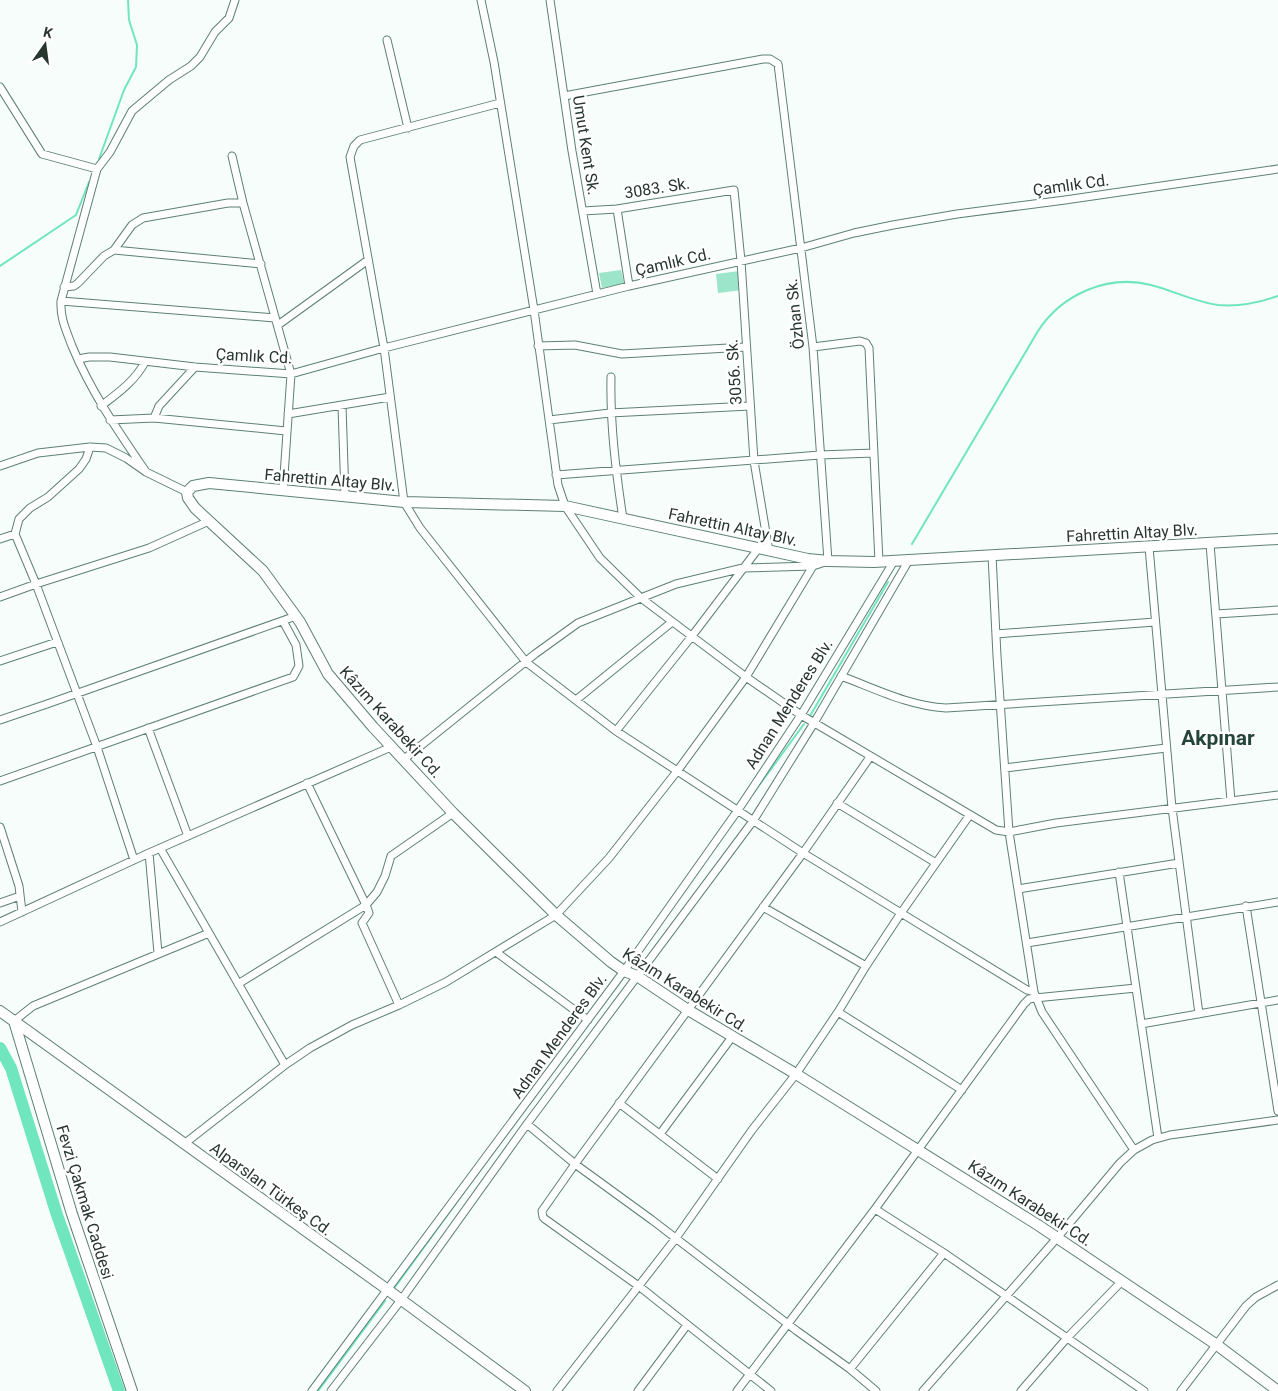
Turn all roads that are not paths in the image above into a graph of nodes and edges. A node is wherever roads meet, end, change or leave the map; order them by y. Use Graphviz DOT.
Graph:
graph roads {
  1 [pos="235,0"];
  2 [pos="481,0"];
  3 [pos="550,0"];
  4 [pos="388,40"];
  5 [pos="0,87"];
  6 [pos="564,96"];
  7 [pos="500,103"];
  8 [pos="408,128"];
  9 [pos="232,156"];
  10 [pos="97,169"];
  11 [pos="1278,169"];
  12 [pos="734,190"];
  13 [pos="243,203"];
  14 [pos="616,208"];
  15 [pos="583,212"];
  16 [pos="801,248"];
  17 [pos="114,250"];
  18 [pos="368,260"];
  19 [pos="741,260"];
  20 [pos="261,264"];
  21 [pos="629,286"];
  22 [pos="64,288"];
  23 [pos="597,294"];
  24 [pos="61,301"];
  25 [pos="534,310"];
  26 [pos="276,322"];
  27 [pos="538,346"];
  28 [pos="746,347"];
  29 [pos="813,347"];
  30 [pos="384,348"];
  31 [pos="78,359"];
  32 [pos="145,362"];
  33 [pos="195,367"];
  34 [pos="291,374"];
  35 [pos="611,377"];
  36 [pos="390,397"];
  37 [pos="101,406"];
  38 [pos="342,406"];
  39 [pos="750,406"];
  40 [pos="610,413"];
  41 [pos="288,414"];
  42 [pos="154,418"];
  43 [pos="110,420"];
  44 [pos="549,420"];
  45 [pos="286,431"];
  46 [pos="90,447"];
  47 [pos="874,453"];
  48 [pos="820,455"];
  49 [pos="754,460"];
  50 [pos="0,466"];
  51 [pos="616,471"];
  52 [pos="146,472"];
  53 [pos="556,475"];
  54 [pos="283,490"];
  55 [pos="187,492"];
  56 [pos="346,496"];
  57 [pos="404,502"];
  58 [pos="565,506"];
  59 [pos="623,519"];
  60 [pos="209,521"];
  61 [pos="15,534"];
  62 [pos="0,539"];
  63 [pos="1278,540"];
  64 [pos="1210,544"];
  65 [pos="1149,547"];
  66 [pos="758,549"];
  67 [pos="769,551"];
  68 [pos="992,555"];
  69 [pos="909,560"];
  70 [pos="828,561"];
  71 [pos="894,561"];
  72 [pos="879,562"];
  73 [pos="813,566"];
  74 [pos="743,568"];
  75 [pos="36,584"];
  76 [pos="0,597"];
  77 [pos="641,598"];
  78 [pos="1278,610"];
  79 [pos="1216,614"];
  80 [pos="296,616"];
  81 [pos="283,620"];
  82 [pos="672,622"];
  83 [pos="1155,622"];
  84 [pos="996,634"];
  85 [pos="692,636"];
  86 [pos="57,642"];
  87 [pos="0,661"];
  88 [pos="526,662"];
  89 [pos="841,676"];
  90 [pos="746,677"];
  91 [pos="1278,687"];
  92 [pos="1222,690"];
  93 [pos="1161,693"];
  94 [pos="77,694"];
  95 [pos="576,700"];
  96 [pos="1000,705"];
  97 [pos="801,715"];
  98 [pos="0,720"];
  99 [pos="814,723"];
  100 [pos="148,728"];
  101 [pos="616,731"];
  102 [pos="97,747"];
  103 [pos="391,747"];
  104 [pos="1166,748"];
  105 [pos="870,757"];
  106 [pos="403,760"];
  107 [pos="1005,768"];
  108 [pos="678,770"];
  109 [pos="0,781"];
  110 [pos="306,783"];
  111 [pos="1278,795"];
  112 [pos="1231,801"];
  113 [pos="837,803"];
  114 [pos="1172,808"];
  115 [pos="738,810"];
  116 [pos="453,812"];
  117 [pos="969,816"];
  118 [pos="753,821"];
  119 [pos="0,827"];
  120 [pos="1009,832"];
  121 [pos="188,836"];
  122 [pos="2,842"];
  123 [pos="160,848"];
  124 [pos="148,853"];
  125 [pos="803,853"];
  126 [pos="134,860"];
  127 [pos="936,863"];
  128 [pos="1179,863"];
  129 [pos="1119,872"];
  130 [pos="1018,889"];
  131 [pos="20,896"];
  132 [pos="1278,902"];
  133 [pos="0,903"];
  134 [pos="366,905"];
  135 [pos="1246,906"];
  136 [pos="763,907"];
  137 [pos="22,912"];
  138 [pos="901,913"];
  139 [pos="556,915"];
  140 [pos="1186,916"];
  141 [pos="0,922"];
  142 [pos="1127,926"];
  143 [pos="209,933"];
  144 [pos="1027,942"];
  145 [pos="496,952"];
  146 [pos="158,953"];
  147 [pos="866,966"];
  148 [pos="624,971"];
  149 [pos="637,976"];
  150 [pos="238,984"];
  151 [pos="1136,988"];
  152 [pos="1035,995"];
  153 [pos="1278,1000"];
  154 [pos="1262,1003"];
  155 [pos="399,1005"];
  156 [pos="688,1010"];
  157 [pos="0,1011"];
  158 [pos="838,1012"];
  159 [pos="1199,1014"];
  160 [pos="588,1020"];
  161 [pos="14,1021"];
  162 [pos="1141,1024"];
  163 [pos="732,1037"];
  164 [pos="285,1065"];
  165 [pos="796,1074"];
  166 [pos="962,1090"];
  167 [pos="619,1103"];
  168 [pos="1278,1111"];
  169 [pos="1278,1120"];
  170 [pos="527,1124"];
  171 [pos="660,1134"];
  172 [pos="1158,1138"];
  173 [pos="184,1144"];
  174 [pos="918,1150"];
  175 [pos="1134,1150"];
  176 [pos="575,1164"];
  177 [pos="718,1179"];
  178 [pos="875,1209"];
  179 [pos="676,1238"];
  180 [pos="1057,1238"];
  181 [pos="944,1253"];
  182 [pos="1122,1281"];
  183 [pos="1278,1285"];
  184 [pos="640,1286"];
  185 [pos="388,1290"];
  186 [pos="1006,1296"];
  187 [pos="400,1300"];
  188 [pos="788,1324"];
  189 [pos="688,1325"];
  190 [pos="1067,1338"];
  191 [pos="1217,1345"];
  192 [pos="850,1369"];
  193 [pos="750,1374"];
  194 [pos="643,1390"];
  195 [pos="1278,1390"];
  196 [pos="132,1391"];
  197 [pos="312,1391"];
  198 [pos="331,1391"];
  199 [pos="525,1391"];
  200 [pos="557,1391"];
  201 [pos="737,1391"];
  202 [pos="771,1391"];
  203 [pos="876,1391"];
  204 [pos="923,1391"];
  205 [pos="1022,1391"];
  206 [pos="1144,1391"];
  207 [pos="1181,1391"];
  1 -- 10 [label="street"];
  2 -- 7 [label="street"];
  3 -- 6 [label="street, Umut Kent Sk."];
  4 -- 8 [label="street"];
  5 -- 10 [label="street"];
  6 -- 15 [label="street, Umut Kent Sk."];
  6 -- 16 [label="street, Özhan Sk."];
  7 -- 8 [label="street"];
  7 -- 25 [label="street"];
  8 -- 18 [label="street"];
  9 -- 13 [label="street"];
  10 -- 22 [label="street"];
  11 -- 16 [label="street, Çamlık Cd."];
  12 -- 14 [label="street, 3083. Sk."];
  12 -- 19 [label="street, 3056. Sk."];
  13 -- 17 [label="street"];
  13 -- 20 [label="street"];
  14 -- 15 [label="street, 3083. Sk."];
  14 -- 21 [label="street"];
  15 -- 23 [label="street, Umut Kent Sk."];
  16 -- 19 [label="street, Çamlık Cd."];
  16 -- 29 [label="street, Özhan Sk."];
  17 -- 20 [label="street"];
  17 -- 22 [label="street"];
  18 -- 26 [label="street"];
  18 -- 30 [label="street"];
  19 -- 21 [label="street, Çamlık Cd."];
  19 -- 28 [label="street, 3056. Sk."];
  20 -- 26 [label="street"];
  21 -- 23 [label="street, Çamlık Cd."];
  22 -- 24 [label="street"];
  23 -- 25 [label="street, Çamlık Cd."];
  24 -- 26 [label="street"];
  24 -- 31 [label="street"];
  25 -- 27 [label="street"];
  25 -- 30 [label="street, Çamlık Cd."];
  26 -- 34 [label="street"];
  27 -- 28 [label="street"];
  27 -- 44 [label="street"];
  28 -- 39 [label="street, 3056. Sk."];
  29 -- 47 [label="street"];
  29 -- 48 [label="street, Özhan Sk."];
  30 -- 34 [label="street, Çamlık Cd."];
  30 -- 36 [label="street"];
  31 -- 32 [label="street, Çamlık Cd."];
  31 -- 37 [label="street"];
  32 -- 33 [label="street, Çamlık Cd."];
  32 -- 37 [label="street"];
  33 -- 34 [label="street, Çamlık Cd."];
  33 -- 42 [label="street"];
  34 -- 41 [label="street"];
  35 -- 40 [label="street"];
  36 -- 38 [label="street"];
  36 -- 57 [label="street"];
  37 -- 43 [label="street"];
  38 -- 41 [label="street"];
  38 -- 56 [label="street"];
  39 -- 40 [label="street"];
  39 -- 49 [label="street, 3056. Sk."];
  40 -- 44 [label="street"];
  40 -- 51 [label="street"];
  41 -- 45 [label="street"];
  42 -- 43 [label="street"];
  42 -- 45 [label="street"];
  43 -- 52 [label="street"];
  44 -- 53 [label="street"];
  45 -- 54 [label="street"];
  46 -- 50 [label="street"];
  46 -- 52 [label="street"];
  46 -- 61 [label="street"];
  47 -- 48 [label="street"];
  47 -- 72 [label="street"];
  48 -- 49 [label="street"];
  48 -- 70 [label="street, Özhan Sk."];
  49 -- 51 [label="street"];
  49 -- 67 [label="street, 3056. Sk."];
  51 -- 53 [label="street"];
  51 -- 59 [label="street"];
  52 -- 55 [label="street"];
  53 -- 58 [label="street"];
  54 -- 55 [label="street, Fahrettin Altay Blv."];
  54 -- 56 [label="street, Fahrettin Altay Blv."];
  55 -- 60 [label="street, Kâzım Karabekir Cd."];
  56 -- 57 [label="street, Fahrettin Altay Blv."];
  57 -- 58 [label="street, Fahrettin Altay Blv."];
  57 -- 88 [label="street"];
  58 -- 59 [label="street, Fahrettin Altay Blv."];
  58 -- 77 [label="street"];
  59 -- 66 [label="street, Fahrettin Altay Blv."];
  60 -- 75 [label="street"];
  60 -- 80 [label="street, Kâzım Karabekir Cd."];
  61 -- 62 [label="street"];
  61 -- 75 [label="street"];
  63 -- 64 [label="street, Fahrettin Altay Blv."];
  64 -- 65 [label="street, Fahrettin Altay Blv."];
  64 -- 79 [label="street"];
  65 -- 68 [label="street, Fahrettin Altay Blv."];
  65 -- 83 [label="street"];
  66 -- 67 [label="street, Fahrettin Altay Blv."];
  66 -- 74 [label="street"];
  67 -- 70 [label="street, Fahrettin Altay Blv."];
  68 -- 69 [label="street, Fahrettin Altay Blv."];
  68 -- 84 [label="street"];
  69 -- 71 [label="street, Fahrettin Altay Blv."];
  69 -- 89 [label="street, Adnan Menderes Blv."];
  70 -- 72 [label="street, Fahrettin Altay Blv."];
  70 -- 73 [label="street"];
  71 -- 72 [label="street, Fahrettin Altay Blv."];
  71 -- 97 [label="street, Adnan Menderes Blv."];
  73 -- 74 [label="street"];
  73 -- 90 [label="street"];
  74 -- 77 [label="street"];
  74 -- 85 [label="street"];
  75 -- 76 [label="street"];
  75 -- 86 [label="street"];
  77 -- 82 [label="street"];
  77 -- 88 [label="street"];
  78 -- 79 [label="street"];
  79 -- 92 [label="street"];
  80 -- 81 [label="street"];
  80 -- 103 [label="street, Kâzım Karabekir Cd."];
  81 -- 94 [label="street"];
  81 -- 100 [label="street"];
  82 -- 85 [label="street"];
  82 -- 95 [label="street"];
  83 -- 84 [label="street"];
  83 -- 93 [label="street"];
  84 -- 96 [label="street"];
  85 -- 90 [label="street"];
  85 -- 101 [label="street"];
  86 -- 87 [label="street"];
  86 -- 94 [label="street"];
  88 -- 95 [label="street"];
  88 -- 106 [label="street"];
  89 -- 96 [label="street"];
  89 -- 99 [label="street, Adnan Menderes Blv."];
  90 -- 97 [label="street"];
  90 -- 108 [label="street"];
  91 -- 92 [label="street"];
  92 -- 93 [label="street"];
  92 -- 112 [label="street"];
  93 -- 96 [label="street"];
  93 -- 104 [label="street"];
  94 -- 98 [label="street"];
  94 -- 102 [label="street"];
  95 -- 101 [label="street"];
  96 -- 107 [label="street"];
  97 -- 99 [label="street"];
  97 -- 115 [label="street, Adnan Menderes Blv."];
  99 -- 105 [label="street"];
  99 -- 118 [label="street, Adnan Menderes Blv."];
  100 -- 102 [label="street"];
  100 -- 121 [label="street"];
  101 -- 108 [label="street"];
  102 -- 109 [label="street"];
  102 -- 126 [label="street"];
  103 -- 106 [label="street, Kâzım Karabekir Cd."];
  103 -- 110 [label="street"];
  104 -- 107 [label="street"];
  104 -- 114 [label="street"];
  105 -- 113 [label="street"];
  105 -- 117 [label="street"];
  106 -- 116 [label="street, Kâzım Karabekir Cd."];
  107 -- 120 [label="street"];
  108 -- 115 [label="street"];
  108 -- 139 [label="street"];
  110 -- 121 [label="street"];
  110 -- 134 [label="street"];
  111 -- 112 [label="street"];
  112 -- 114 [label="street"];
  113 -- 125 [label="street"];
  113 -- 127 [label="street"];
  114 -- 120 [label="street"];
  114 -- 128 [label="street"];
  115 -- 118 [label="street"];
  115 -- 148 [label="street, Adnan Menderes Blv."];
  116 -- 134 [label="street"];
  116 -- 139 [label="street, Kâzım Karabekir Cd."];
  117 -- 120 [label="street"];
  117 -- 127 [label="street"];
  118 -- 125 [label="street"];
  118 -- 149 [label="street, Adnan Menderes Blv."];
  119 -- 122 [label="street"];
  120 -- 130 [label="street"];
  121 -- 123 [label="street"];
  122 -- 131 [label="street"];
  123 -- 124 [label="street"];
  123 -- 143 [label="street"];
  124 -- 126 [label="street"];
  124 -- 146 [label="street"];
  125 -- 136 [label="street"];
  125 -- 138 [label="street"];
  126 -- 137 [label="street"];
  127 -- 138 [label="street"];
  128 -- 129 [label="street"];
  128 -- 140 [label="street"];
  129 -- 130 [label="street"];
  129 -- 142 [label="street"];
  130 -- 144 [label="street"];
  131 -- 133 [label="street"];
  131 -- 137 [label="street"];
  132 -- 135 [label="street"];
  134 -- 150 [label="street"];
  134 -- 155 [label="street"];
  135 -- 140 [label="street"];
  135 -- 154 [label="street"];
  136 -- 147 [label="street"];
  136 -- 156 [label="street"];
  137 -- 141 [label="street"];
  138 -- 147 [label="street"];
  138 -- 152 [label="street"];
  139 -- 145 [label="street"];
  139 -- 148 [label="street, Kâzım Karabekir Cd."];
  140 -- 142 [label="street"];
  140 -- 159 [label="street"];
  142 -- 144 [label="street"];
  142 -- 151 [label="street"];
  143 -- 146 [label="street"];
  143 -- 150 [label="street"];
  144 -- 152 [label="street"];
  145 -- 155 [label="street"];
  145 -- 160 [label="street"];
  146 -- 161 [label="street"];
  147 -- 158 [label="street"];
  148 -- 149 [label="street, Kâzım Karabekir Cd."];
  148 -- 160 [label="street, Adnan Menderes Blv."];
  149 -- 156 [label="street, Kâzım Karabekir Cd."];
  149 -- 170 [label="street, Adnan Menderes Blv."];
  150 -- 164 [label="street"];
  151 -- 152 [label="street"];
  151 -- 162 [label="street"];
  152 -- 166 [label="street"];
  152 -- 175 [label="street"];
  153 -- 154 [label="street"];
  154 -- 159 [label="street"];
  154 -- 168 [label="street"];
  155 -- 164 [label="street"];
  156 -- 163 [label="street, Kâzım Karabekir Cd."];
  156 -- 167 [label="street"];
  157 -- 161 [label="street, Alparslan Türkeş Cd."];
  158 -- 165 [label="street"];
  158 -- 166 [label="street"];
  159 -- 162 [label="street"];
  160 -- 185 [label="street, Adnan Menderes Blv."];
  161 -- 173 [label="street, Alparslan Türkeş Cd."];
  161 -- 196 [label="street, Fevzi Çakmak Caddesi"];
  162 -- 172 [label="street"];
  163 -- 165 [label="street, Kâzım Karabekir Cd."];
  163 -- 171 [label="street"];
  164 -- 173 [label="street"];
  165 -- 174 [label="street, Kâzım Karabekir Cd."];
  165 -- 177 [label="street"];
  166 -- 174 [label="street"];
  167 -- 171 [label="street"];
  167 -- 176 [label="street"];
  169 -- 172 [label="street"];
  170 -- 176 [label="street"];
  170 -- 187 [label="street, Adnan Menderes Blv."];
  171 -- 177 [label="street"];
  172 -- 175 [label="street"];
  173 -- 185 [label="street, Alparslan Türkeş Cd."];
  174 -- 178 [label="street"];
  174 -- 180 [label="street, Kâzım Karabekir Cd."];
  175 -- 180 [label="street"];
  176 -- 179 [label="street"];
  176 -- 184 [label="street"];
  177 -- 179 [label="street"];
  178 -- 181 [label="street"];
  178 -- 188 [label="street"];
  179 -- 184 [label="street"];
  179 -- 188 [label="street"];
  180 -- 182 [label="street, Kâzım Karabekir Cd."];
  180 -- 186 [label="street"];
  181 -- 186 [label="street"];
  181 -- 192 [label="street"];
  182 -- 190 [label="street"];
  182 -- 191 [label="street, Kâzım Karabekir Cd."];
  183 -- 191 [label="street"];
  184 -- 189 [label="street"];
  184 -- 200 [label="street"];
  185 -- 187 [label="street, Alparslan Türkeş Cd."];
  185 -- 197 [label="street, Adnan Menderes Blv."];
  186 -- 190 [label="street"];
  186 -- 204 [label="street"];
  187 -- 198 [label="street, Adnan Menderes Blv."];
  187 -- 199 [label="street, Alparslan Türkeş Cd."];
  188 -- 192 [label="street"];
  188 -- 193 [label="street"];
  189 -- 193 [label="street"];
  189 -- 194 [label="street"];
  190 -- 205 [label="street"];
  190 -- 206 [label="street"];
  191 -- 195 [label="street, Kâzım Karabekir Cd."];
  191 -- 207 [label="street"];
  192 -- 203 [label="street"];
  193 -- 201 [label="street"];
  193 -- 202 [label="street"];
}
